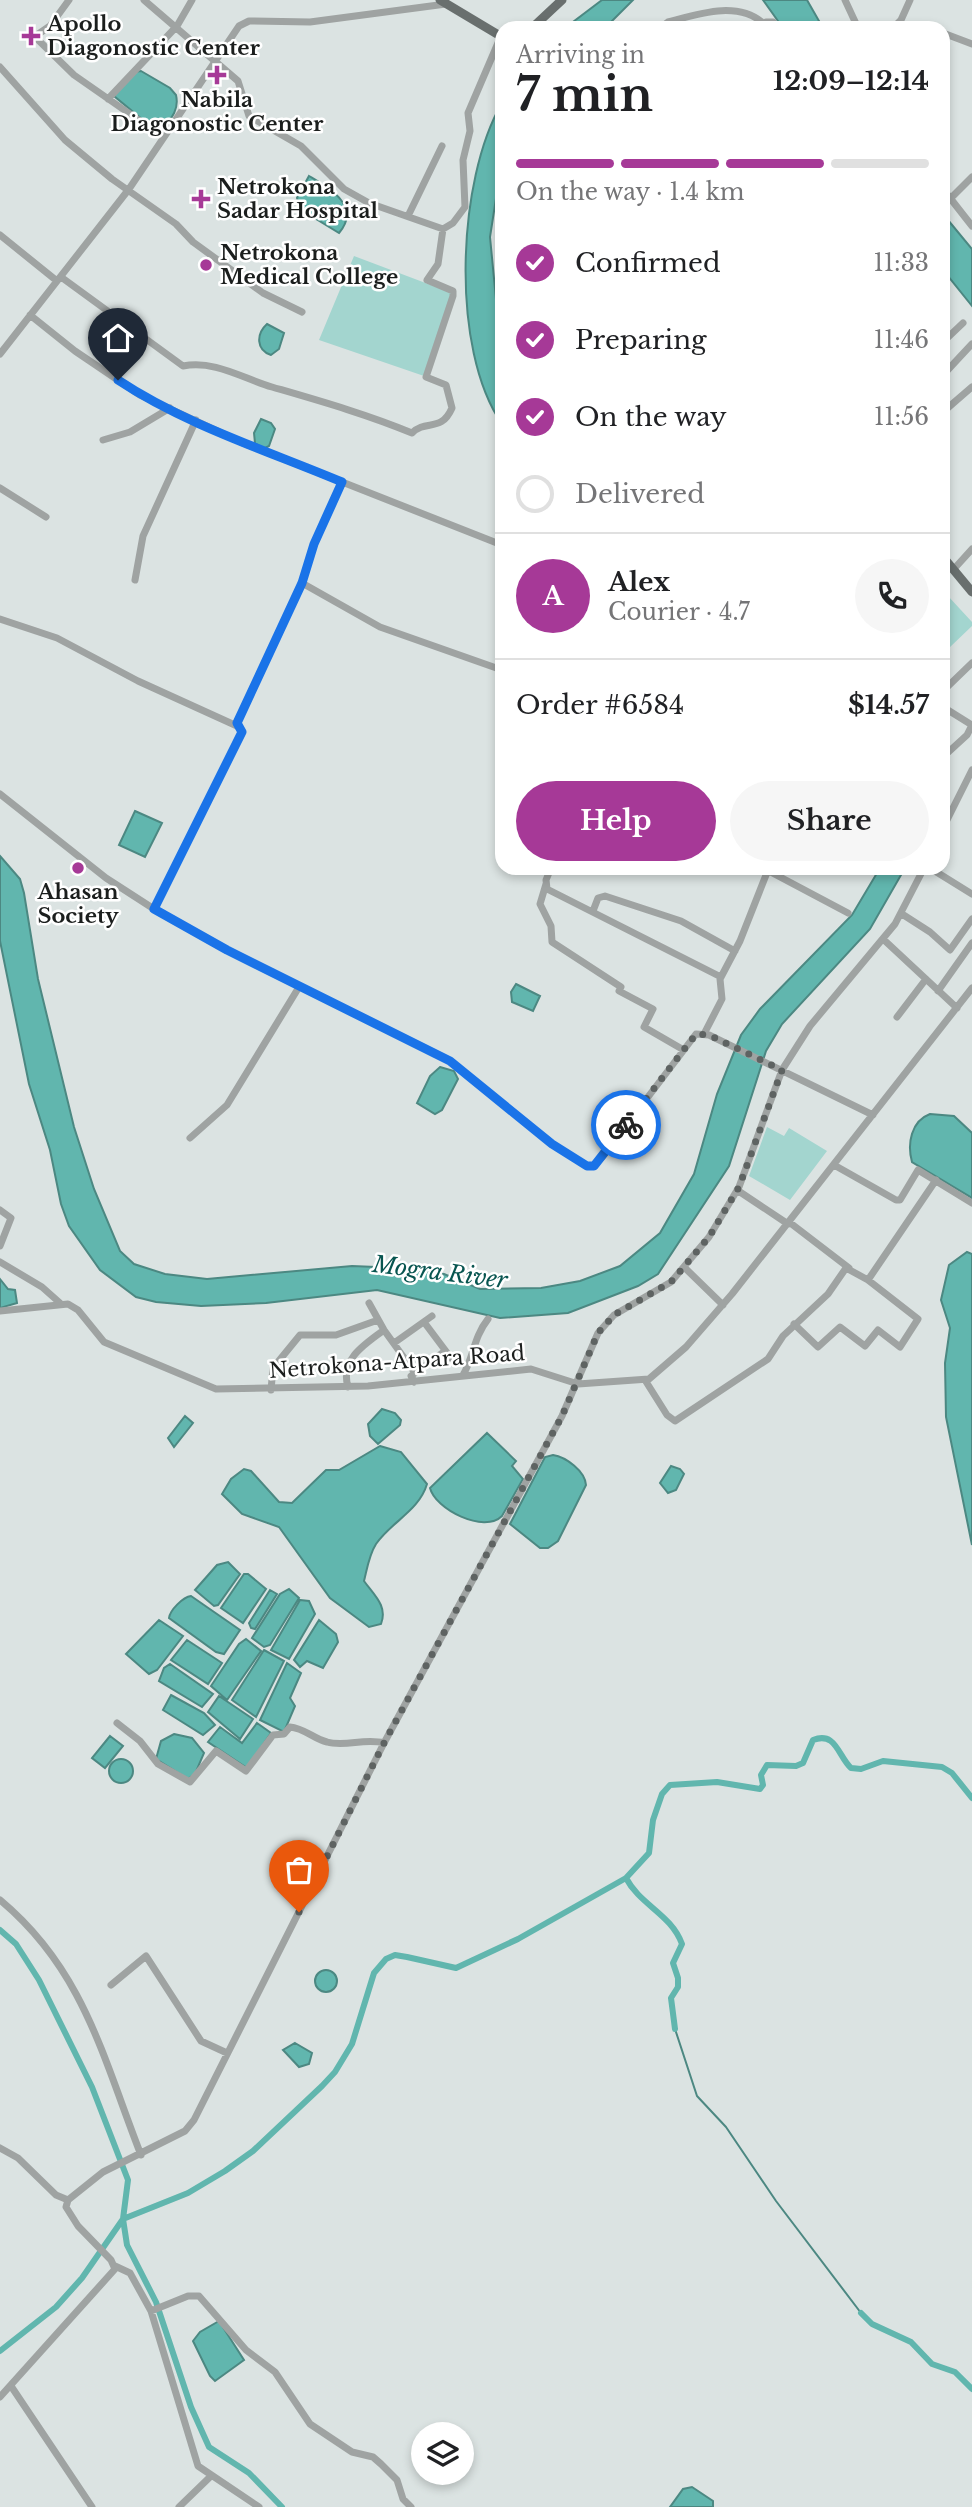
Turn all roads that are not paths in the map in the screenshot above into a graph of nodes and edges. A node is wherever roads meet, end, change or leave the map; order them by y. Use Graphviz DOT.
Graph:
graph roads {
  1 [pos="69,0"];
  2 [pos="144,0"];
  3 [pos="192,0"];
  4 [pos="562,0"];
  5 [pos="845,0"];
  6 [pos="910,0"];
  7 [pos="443,2"];
  8 [pos="540,21"];
  9 [pos="672,21"];
  10 [pos="758,21"];
  11 [pos="855,21"];
  12 [pos="900,21"];
  13 [pos="177,26"];
  14 [pos="495,32"];
  15 [pos="950,36"];
  16 [pos="972,44"];
  17 [pos="495,51"];
  18 [pos="215,61"];
  19 [pos="0,67"];
  20 [pos="107,99"];
  21 [pos="163,137"];
  22 [pos="442,146"];
  23 [pos="972,177"];
  24 [pos="129,189"];
  25 [pos="950,200"];
  26 [pos="408,216"];
  27 [pos="972,226"];
  28 [pos="443,229"];
  29 [pos="0,235"];
  30 [pos="59,279"];
  31 [pos="302,312"];
  32 [pos="30,315"];
  33 [pos="964,323"];
  34 [pos="950,336"];
  35 [pos="972,344"];
  36 [pos="0,354"];
  37 [pos="950,368"];
  38 [pos="972,387"];
  39 [pos="950,406"];
  40 [pos="170,408"];
  41 [pos="196,420"];
  42 [pos="103,440"];
  43 [pos="342,482"];
  44 [pos="0,488"];
  45 [pos="46,517"];
  46 [pos="495,542"];
  47 [pos="972,549"];
  48 [pos="950,566"];
  49 [pos="953,570"];
  50 [pos="135,580"];
  51 [pos="302,583"];
  52 [pos="972,592"];
  53 [pos="0,619"];
  54 [pos="972,663"];
  55 [pos="495,668"];
  56 [pos="950,684"];
  57 [pos="950,711"];
  58 [pos="972,725"];
  59 [pos="237,726"];
  60 [pos="950,751"];
  61 [pos="972,770"];
  62 [pos="0,794"];
  63 [pos="950,814"];
  64 [pos="549,875"];
  65 [pos="764,875"];
  66 [pos="777,875"];
  67 [pos="921,875"];
  68 [pos="941,875"];
  69 [pos="546,884"];
  70 [pos="972,894"];
  71 [pos="154,909"];
  72 [pos="593,911"];
  73 [pos="848,913"];
  74 [pos="902,914"];
  75 [pos="972,919"];
  76 [pos="883,939"];
  77 [pos="972,943"];
  78 [pos="736,951"];
  79 [pos="721,977"];
  80 [pos="926,979"];
  81 [pos="299,987"];
  82 [pos="972,988"];
  83 [pos="938,991"];
  84 [pos="957,1008"];
  85 [pos="897,1017"];
  86 [pos="704,1034"];
  87 [pos="682,1049"];
  88 [pos="779,1068"];
  89 [pos="873,1115"];
  90 [pos="190,1138"];
  91 [pos="834,1165"];
  92 [pos="936,1180"];
  93 [pos="737,1190"];
  94 [pos="972,1203"];
  95 [pos="0,1210"];
  96 [pos="788,1223"];
  97 [pos="0,1246"];
  98 [pos="0,1262"];
  99 [pos="685,1268"];
  100 [pos="850,1268"];
  101 [pos="868,1280"];
  102 [pos="60,1303"];
  103 [pos="369,1303"];
  104 [pos="723,1305"];
  105 [pos="0,1311"];
  106 [pos="432,1317"];
  107 [pos="488,1319"];
  108 [pos="378,1320"];
  109 [pos="425,1322"];
  110 [pos="794,1324"];
  111 [pos="384,1330"];
  112 [pos="394,1343"];
  113 [pos="415,1373"];
  114 [pos="463,1376"];
  115 [pos="645,1380"];
  116 [pos="414,1382"];
  117 [pos="578,1384"];
  118 [pos="348,1387"];
  119 [pos="271,1390"];
  120 [pos="117,1723"];
  121 [pos="384,1743"];
  122 [pos="0,1900"];
  123 [pos="111,1985"];
  124 [pos="228,2053"];
  125 [pos="0,2148"];
  126 [pos="141,2155"];
  127 [pos="68,2200"];
  128 [pos="115,2266"];
  129 [pos="151,2311"];
  130 [pos="11,2386"];
  131 [pos="0,2397"];
  132 [pos="211,2476"];
  133 [pos="92,2507"];
  134 [pos="179,2507"];
  135 [pos="259,2507"];
  136 [pos="411,2507"];
  1 -- 20 [label="street"];
  2 -- 13 [label="street"];
  3 -- 13 [label="street"];
  4 -- 8 [label="main road"];
  5 -- 11 [label="street"];
  6 -- 12 [label="street"];
  7 -- 14 [label="main road"];
  7 -- 18 [label="street"];
  9 -- 10 [label="street"];
  13 -- 18 [label="street"];
  13 -- 20 [label="street"];
  15 -- 16 [label="street"];
  17 -- 28 [label="street"];
  18 -- 21 [label="street"];
  18 -- 26 [label="street"];
  19 -- 24 [label="street"];
  20 -- 21 [label="street"];
  21 -- 24 [label="street"];
  22 -- 26 [label="street"];
  23 -- 25 [label="street"];
  24 -- 30 [label="street"];
  24 -- 31 [label="street"];
  25 -- 27 [label="street"];
  26 -- 28 [label="street"];
  28 -- 30 [label="street"];
  29 -- 30 [label="street"];
  30 -- 32 [label="street"];
  32 -- 36 [label="street"];
  32 -- 40 [label="street"];
  33 -- 34 [label="street"];
  35 -- 37 [label="street"];
  38 -- 39 [label="street"];
  40 -- 41 [label="street"];
  40 -- 42 [label="street"];
  41 -- 43 [label="street"];
  41 -- 50 [label="street"];
  43 -- 46 [label="street"];
  43 -- 51 [label="street"];
  44 -- 45 [label="street"];
  47 -- 49 [label="street"];
  48 -- 49 [label="main road"];
  49 -- 52 [label="main road"];
  51 -- 55 [label="street"];
  51 -- 59 [label="street"];
  53 -- 59 [label="street"];
  54 -- 56 [label="street"];
  57 -- 58 [label="street"];
  58 -- 60 [label="street"];
  59 -- 71 [label="street"];
  61 -- 63 [label="street"];
  62 -- 71 [label="street"];
  64 -- 69 [label="street"];
  65 -- 78 [label="street"];
  66 -- 73 [label="street"];
  67 -- 74 [label="street"];
  68 -- 70 [label="street"];
  69 -- 72 [label="street"];
  69 -- 87 [label="street"];
  71 -- 81 [label="street"];
  72 -- 78 [label="street"];
  72 -- 79 [label="street"];
  74 -- 75 [label="street"];
  74 -- 76 [label="street"];
  76 -- 80 [label="street"];
  76 -- 88 [label="street"];
  77 -- 83 [label="street"];
  78 -- 79 [label="street"];
  79 -- 86 [label="street"];
  80 -- 83 [label="street"];
  80 -- 85 [label="street"];
  81 -- 87 [label="street"];
  81 -- 90 [label="street"];
  82 -- 84 [label="street"];
  83 -- 84 [label="street"];
  84 -- 89 [label="street"];
  86 -- 87 [label="street"];
  86 -- 88 [label="street"];
  88 -- 89 [label="street"];
  88 -- 93 [label="street"];
  89 -- 91 [label="street"];
  91 -- 92 [label="street"];
  91 -- 96 [label="street"];
  92 -- 94 [label="street"];
  92 -- 101 [label="street"];
  93 -- 96 [label="street"];
  93 -- 99 [label="street"];
  95 -- 97 [label="street"];
  96 -- 100 [label="street"];
  96 -- 104 [label="street"];
  98 -- 102 [label="street, Netrokona-Atpara Road"];
  99 -- 104 [label="street"];
  99 -- 117 [label="street"];
  100 -- 101 [label="street"];
  100 -- 110 [label="street"];
  101 -- 110 [label="street"];
  102 -- 105 [label="street"];
  102 -- 119 [label="street, Netrokona-Atpara Road"];
  103 -- 108 [label="street"];
  104 -- 115 [label="street"];
  106 -- 109 [label="street"];
  107 -- 114 [label="street"];
  108 -- 111 [label="street"];
  108 -- 119 [label="street"];
  109 -- 112 [label="street"];
  109 -- 113 [label="street"];
  110 -- 115 [label="street"];
  111 -- 112 [label="street"];
  111 -- 118 [label="street"];
  112 -- 113 [label="street"];
  113 -- 116 [label="street"];
  114 -- 116 [label="street, Netrokona-Atpara Road"];
  114 -- 117 [label="street, Netrokona-Atpara Road"];
  115 -- 117 [label="street, Netrokona-Atpara Road"];
  116 -- 118 [label="street, Netrokona-Atpara Road"];
  117 -- 121 [label="street"];
  118 -- 119 [label="street, Netrokona-Atpara Road"];
  120 -- 121 [label="street"];
  121 -- 124 [label="street"];
  122 -- 126 [label="street"];
  123 -- 124 [label="street"];
  124 -- 126 [label="street"];
  125 -- 127 [label="street"];
  126 -- 127 [label="street"];
  127 -- 128 [label="street"];
  128 -- 129 [label="street"];
  128 -- 130 [label="street"];
  129 -- 132 [label="street"];
  129 -- 136 [label="street"];
  130 -- 131 [label="street"];
  130 -- 133 [label="street"];
  132 -- 134 [label="street"];
  132 -- 135 [label="street"];
}
